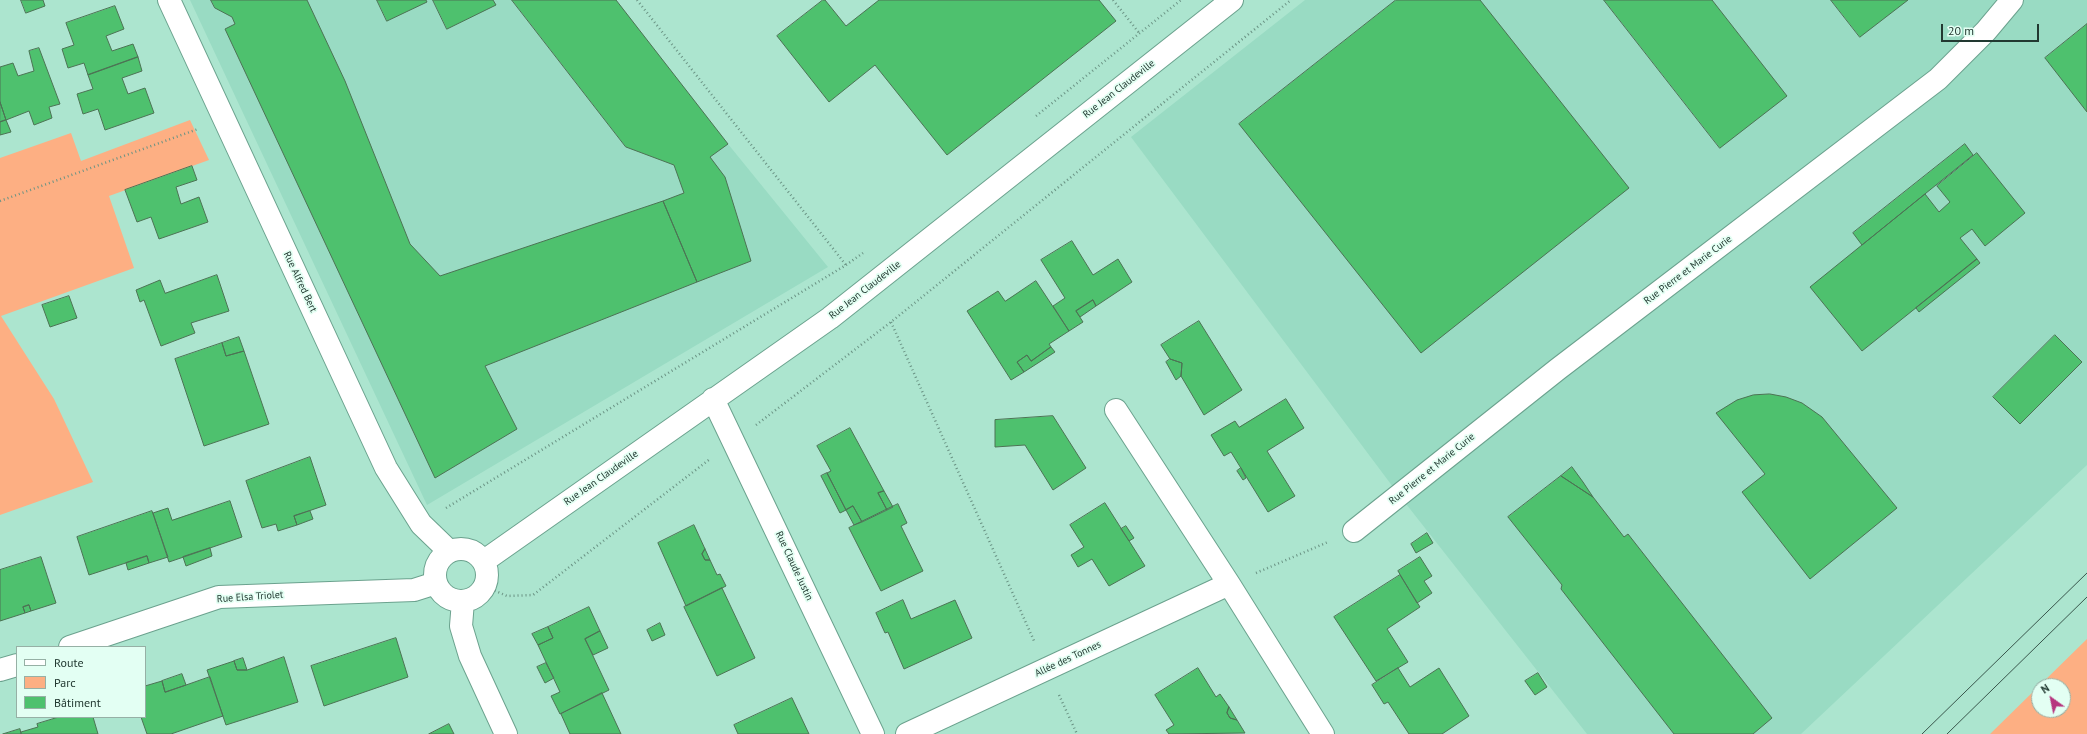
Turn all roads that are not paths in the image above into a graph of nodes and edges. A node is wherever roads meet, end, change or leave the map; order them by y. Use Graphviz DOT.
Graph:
graph roads {
  1 [pos="169,0"];
  2 [pos="1232,0"];
  3 [pos="2012,0"];
  4 [pos="713,399"];
  5 [pos="1116,410"];
  6 [pos="1354,531"];
  7 [pos="449,552"];
  8 [pos="484,561"];
  9 [pos="436,583"];
  10 [pos="1229,584"];
  11 [pos="463,601"];
  12 [pos="73,646"];
  13 [pos="16,665"];
  14 [pos="0,670"];
  15 [pos="506,734"];
  16 [pos="874,734"];
  17 [pos="908,734"];
  18 [pos="1323,734"];
  1 -- 7 [label="street, Rue Alfred Bert"];
  2 -- 4 [label="street, Rue Jean Claudeville"];
  3 -- 6 [label="street, Rue Pierre et Marie Curie"];
  4 -- 8 [label="street, Rue Jean Claudeville"];
  4 -- 16 [label="street, Rue Claude Justin"];
  5 -- 10 [label="street"];
  7 -- 8 [label="street"];
  7 -- 9 [label="street"];
  8 -- 11 [label="street"];
  9 -- 11 [label="street"];
  9 -- 12 [label="street, Rue Elsa Triolet"];
  10 -- 17 [label="street, Allée des Tonnes"];
  10 -- 18 [label="street"];
  11 -- 15 [label="street"];
  13 -- 14 [label="street"];
}
